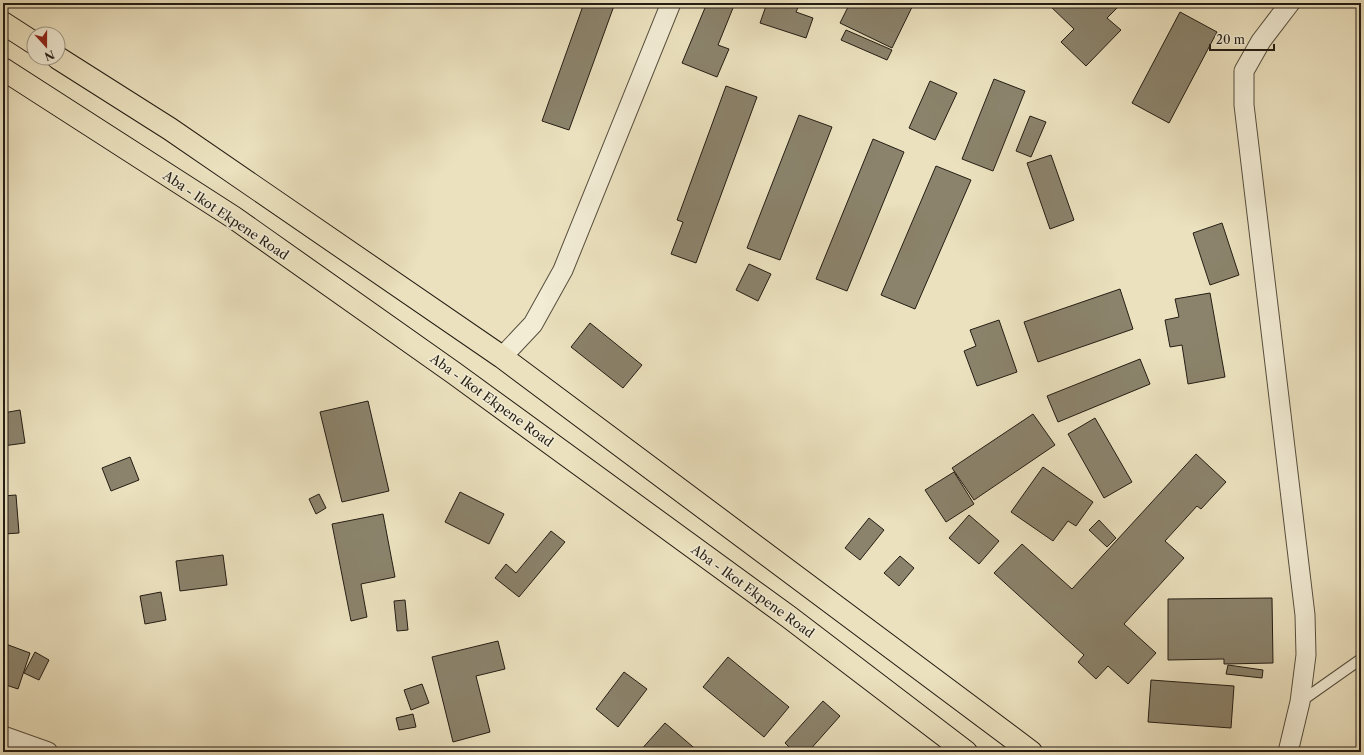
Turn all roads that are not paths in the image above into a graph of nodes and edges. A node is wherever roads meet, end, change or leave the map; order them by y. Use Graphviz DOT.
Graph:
graph roads {
  1 [pos="671,3"];
  2 [pos="1290,3"];
  3 [pos="3,23"];
  4 [pos="26,38"];
  5 [pos="66,63"];
  6 [pos="3,69"];
  7 [pos="502,357"];
  8 [pos="1361,659"];
  9 [pos="1300,702"];
  10 [pos="3,736"];
  11 [pos="48,752"];
  12 [pos="966,752"];
  13 [pos="1031,752"];
  14 [pos="1288,752"];
  1 -- 7 [label="street"];
  2 -- 9 [label="street"];
  3 -- 4 [label="highway"];
  5 -- 7 [label="highway"];
  6 -- 12 [label="highway, Aba - Ikot Ekpene Road"];
  7 -- 13 [label="highway"];
  8 -- 9 [label="lane"];
  9 -- 14 [label="street"];
  10 -- 11 [label="street"];
}
